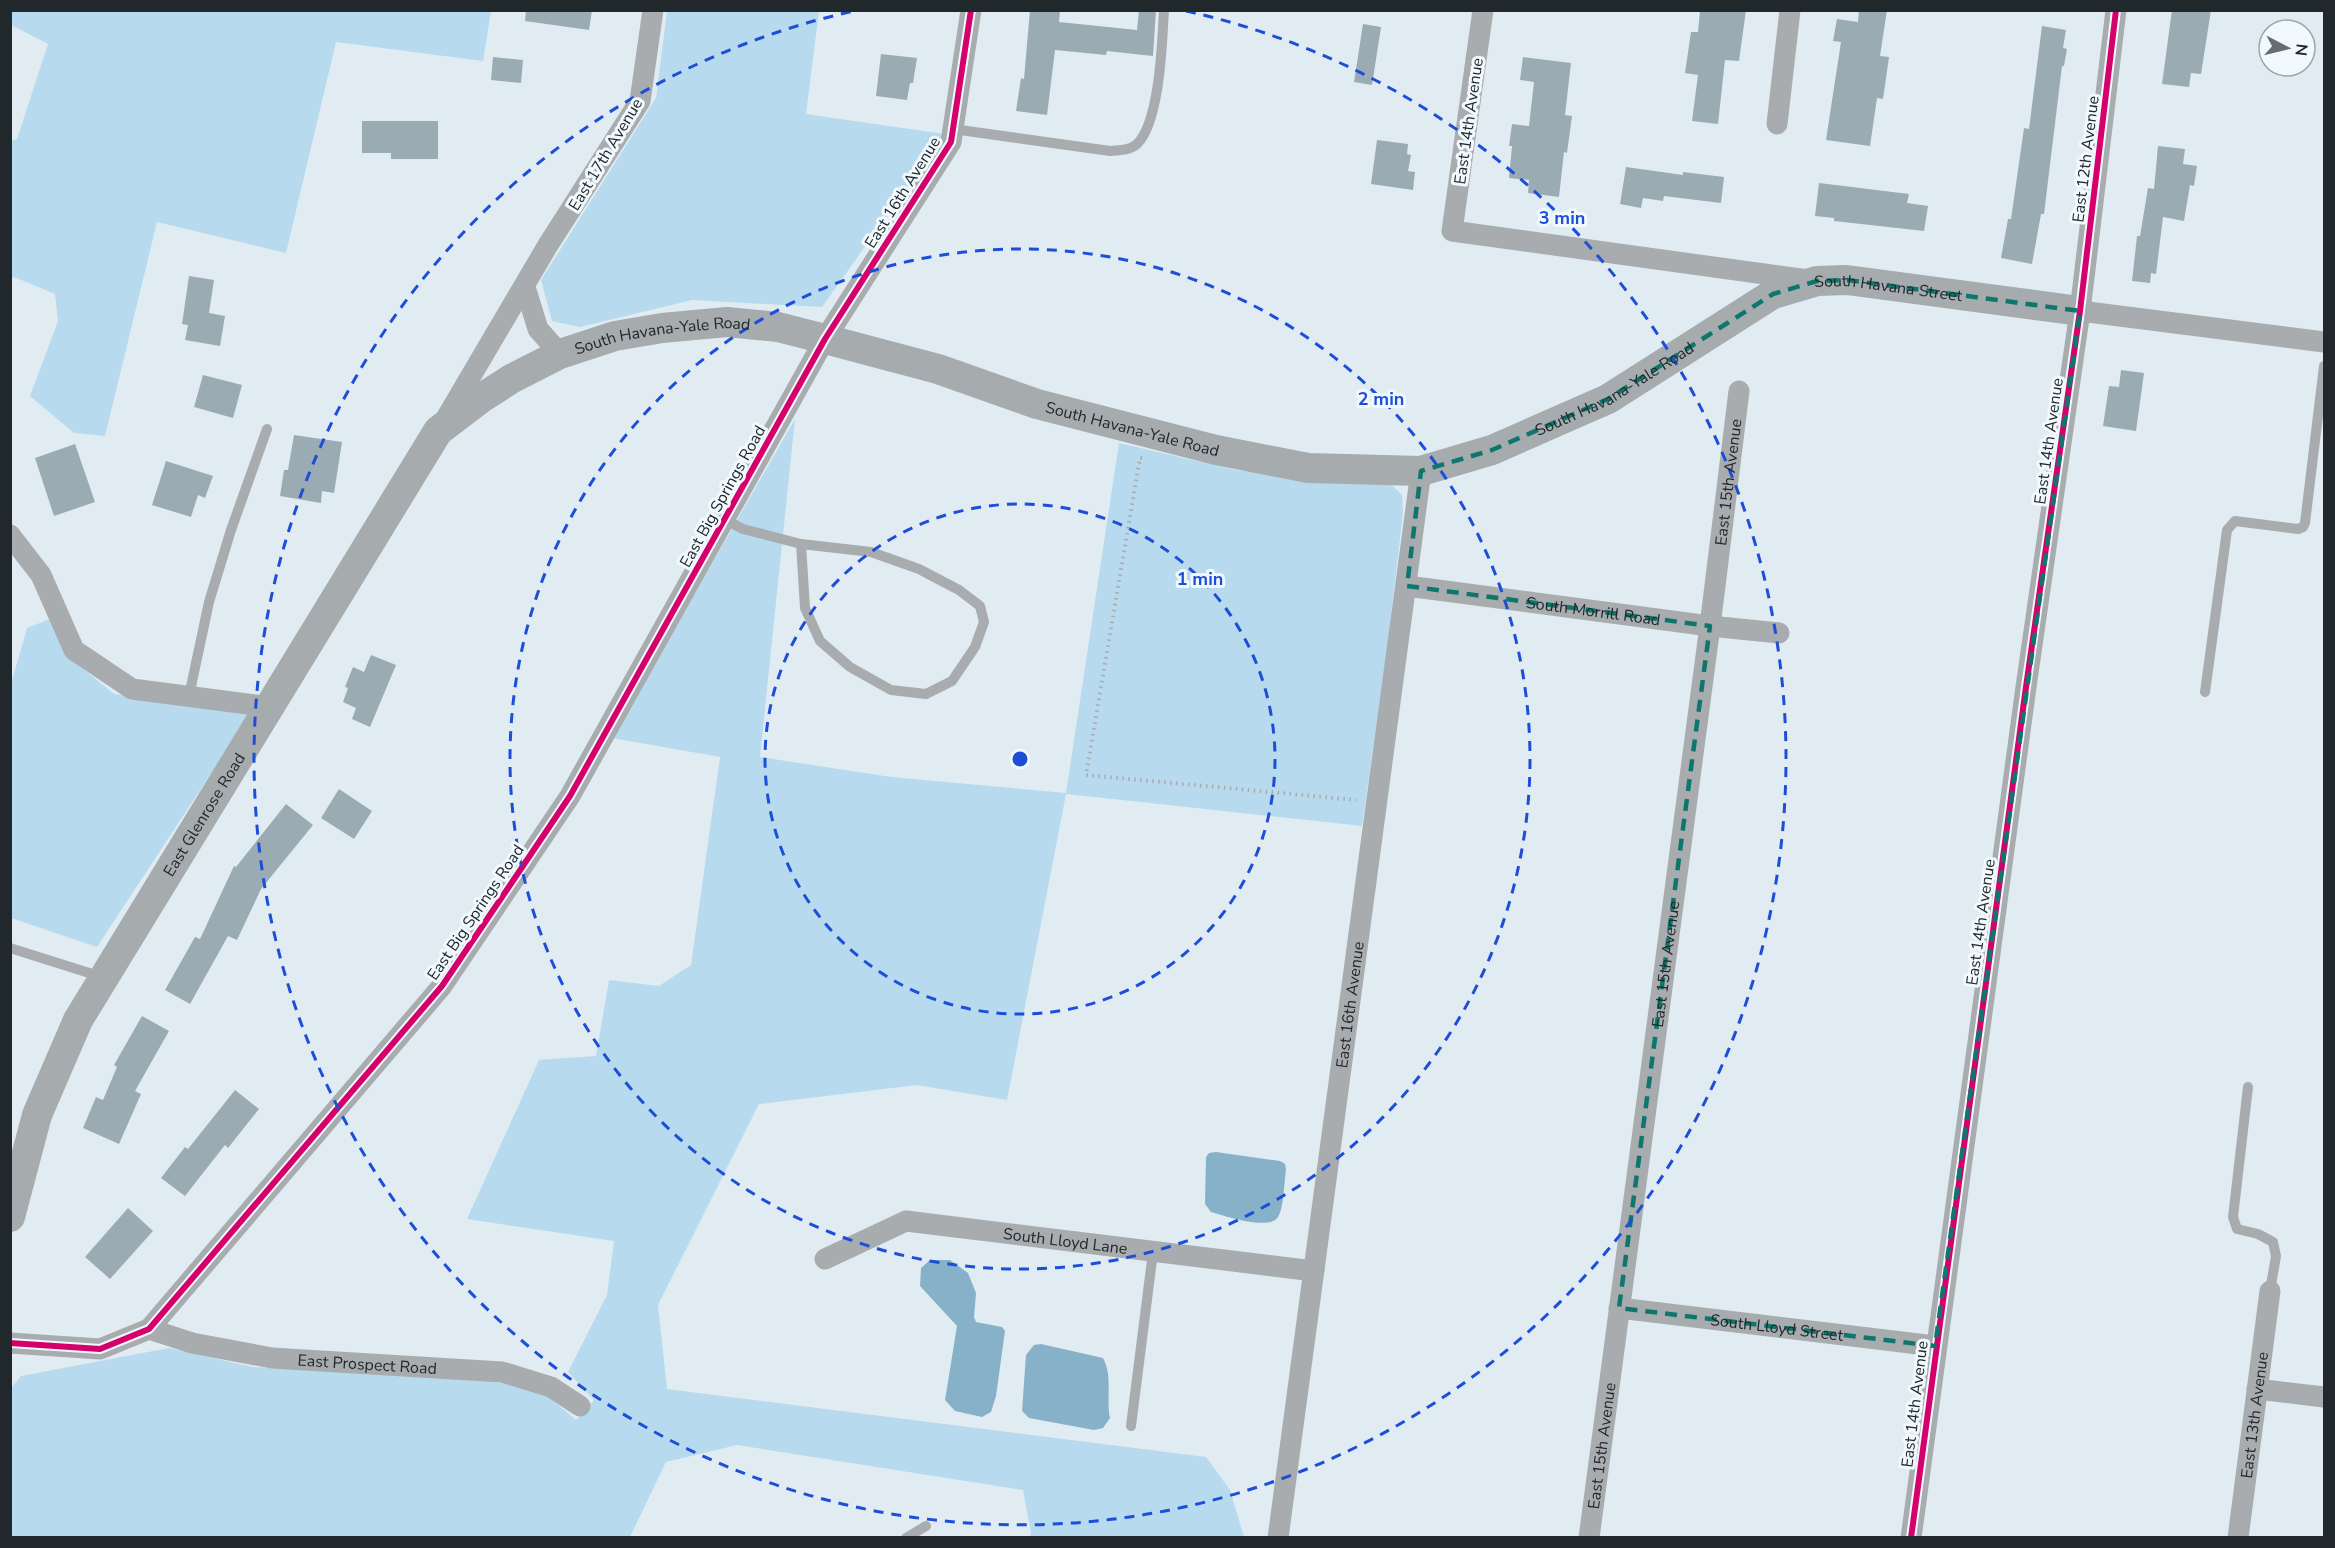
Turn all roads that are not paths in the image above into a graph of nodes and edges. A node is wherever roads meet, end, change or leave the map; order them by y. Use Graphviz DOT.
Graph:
graph roads {
  1 [pos="652,10"];
  2 [pos="971,10"];
  3 [pos="1164,10"];
  4 [pos="1484,10"];
  5 [pos="1791,10"];
  6 [pos="2116,10"];
  7 [pos="1777,124"];
  8 [pos="953,129"];
  9 [pos="1452,231"];
  10 [pos="1817,281"];
  11 [pos="525,286"];
  12 [pos="2080,311"];
  13 [pos="825,339"];
  14 [pos="2325,342"];
  15 [pos="560,354"];
  16 [pos="2325,366"];
  17 [pos="1739,392"];
  18 [pos="267,429"];
  19 [pos="438,431"];
  20 [pos="1421,471"];
  21 [pos="724,519"];
  22 [pos="10,535"];
  23 [pos="801,544"];
  24 [pos="1407,586"];
  25 [pos="1710,626"];
  26 [pos="1779,633"];
  27 [pos="2205,692"];
  28 [pos="189,696"];
  29 [pos="270,707"];
  30 [pos="10,948"];
  31 [pos="105,978"];
  32 [pos="2248,1087"];
  33 [pos="10,1217"];
  34 [pos="1153,1252"];
  35 [pos="825,1259"];
  36 [pos="1314,1271"];
  37 [pos="2270,1290"];
  38 [pos="1619,1308"];
  39 [pos="149,1329"];
  40 [pos="10,1343"];
  41 [pos="1935,1346"];
  42 [pos="2257,1389"];
  43 [pos="2325,1397"];
  44 [pos="580,1406"];
  45 [pos="1131,1426"];
  46 [pos="926,1526"];
  47 [pos="906,1538"];
  48 [pos="1278,1538"];
  49 [pos="1589,1538"];
  50 [pos="1911,1538"];
  51 [pos="2238,1538"];
  1 -- 11 [label="street, East 17th Avenue"];
  2 -- 8 [label="street, East 16th Avenue"];
  3 -- 8 [label="lane"];
  4 -- 9 [label="street, East 14th Avenue"];
  5 -- 7 [label="street"];
  6 -- 12 [label="street, East 12th Avenue"];
  8 -- 13 [label="street, East 16th Avenue"];
  9 -- 10 [label="street, South Havana Street"];
  10 -- 12 [label="street, South Havana Street"];
  10 -- 20 [label="street, South Havana-Yale Road"];
  11 -- 15 [label="street"];
  11 -- 19 [label="street, East 17th Avenue"];
  12 -- 14 [label="street, South Havana Street"];
  12 -- 41 [label="street, East 14th Avenue"];
  13 -- 15 [label="street, South Havana-Yale Road"];
  13 -- 20 [label="street, South Havana-Yale Road"];
  13 -- 21 [label="street, East Big Springs Road"];
  15 -- 19 [label="street, South Havana-Yale Road"];
  16 -- 27 [label="lane"];
  17 -- 25 [label="street, East 15th Avenue"];
  18 -- 28 [label="lane"];
  19 -- 29 [label="street, East Glenrose Road"];
  20 -- 24 [label="street, East 16th Avenue"];
  21 -- 23 [label="lane"];
  21 -- 39 [label="street, East Big Springs Road"];
  22 -- 28 [label="street"];
  23 -- 23 [label="lane"];
  24 -- 25 [label="street, South Morrill Road"];
  24 -- 36 [label="street, East 16th Avenue"];
  25 -- 26 [label="street, South Morrill Road"];
  25 -- 38 [label="street, East 15th Avenue"];
  28 -- 29 [label="street"];
  29 -- 31 [label="street, East Glenrose Road"];
  30 -- 31 [label="lane"];
  31 -- 33 [label="street, East Glenrose Road"];
  32 -- 37 [label="lane"];
  34 -- 35 [label="street, South Lloyd Lane"];
  34 -- 36 [label="street, South Lloyd Lane"];
  34 -- 45 [label="lane"];
  36 -- 48 [label="street, East 16th Avenue"];
  37 -- 42 [label="street, East 13th Avenue"];
  38 -- 41 [label="street, South Lloyd Street"];
  38 -- 49 [label="street, East 15th Avenue"];
  39 -- 40 [label="street, East Big Springs Road"];
  39 -- 44 [label="street, East Prospect Road"];
  41 -- 50 [label="street, East 14th Avenue"];
  42 -- 43 [label="street"];
  42 -- 51 [label="street, East 13th Avenue"];
  46 -- 47 [label="lane"];
}
